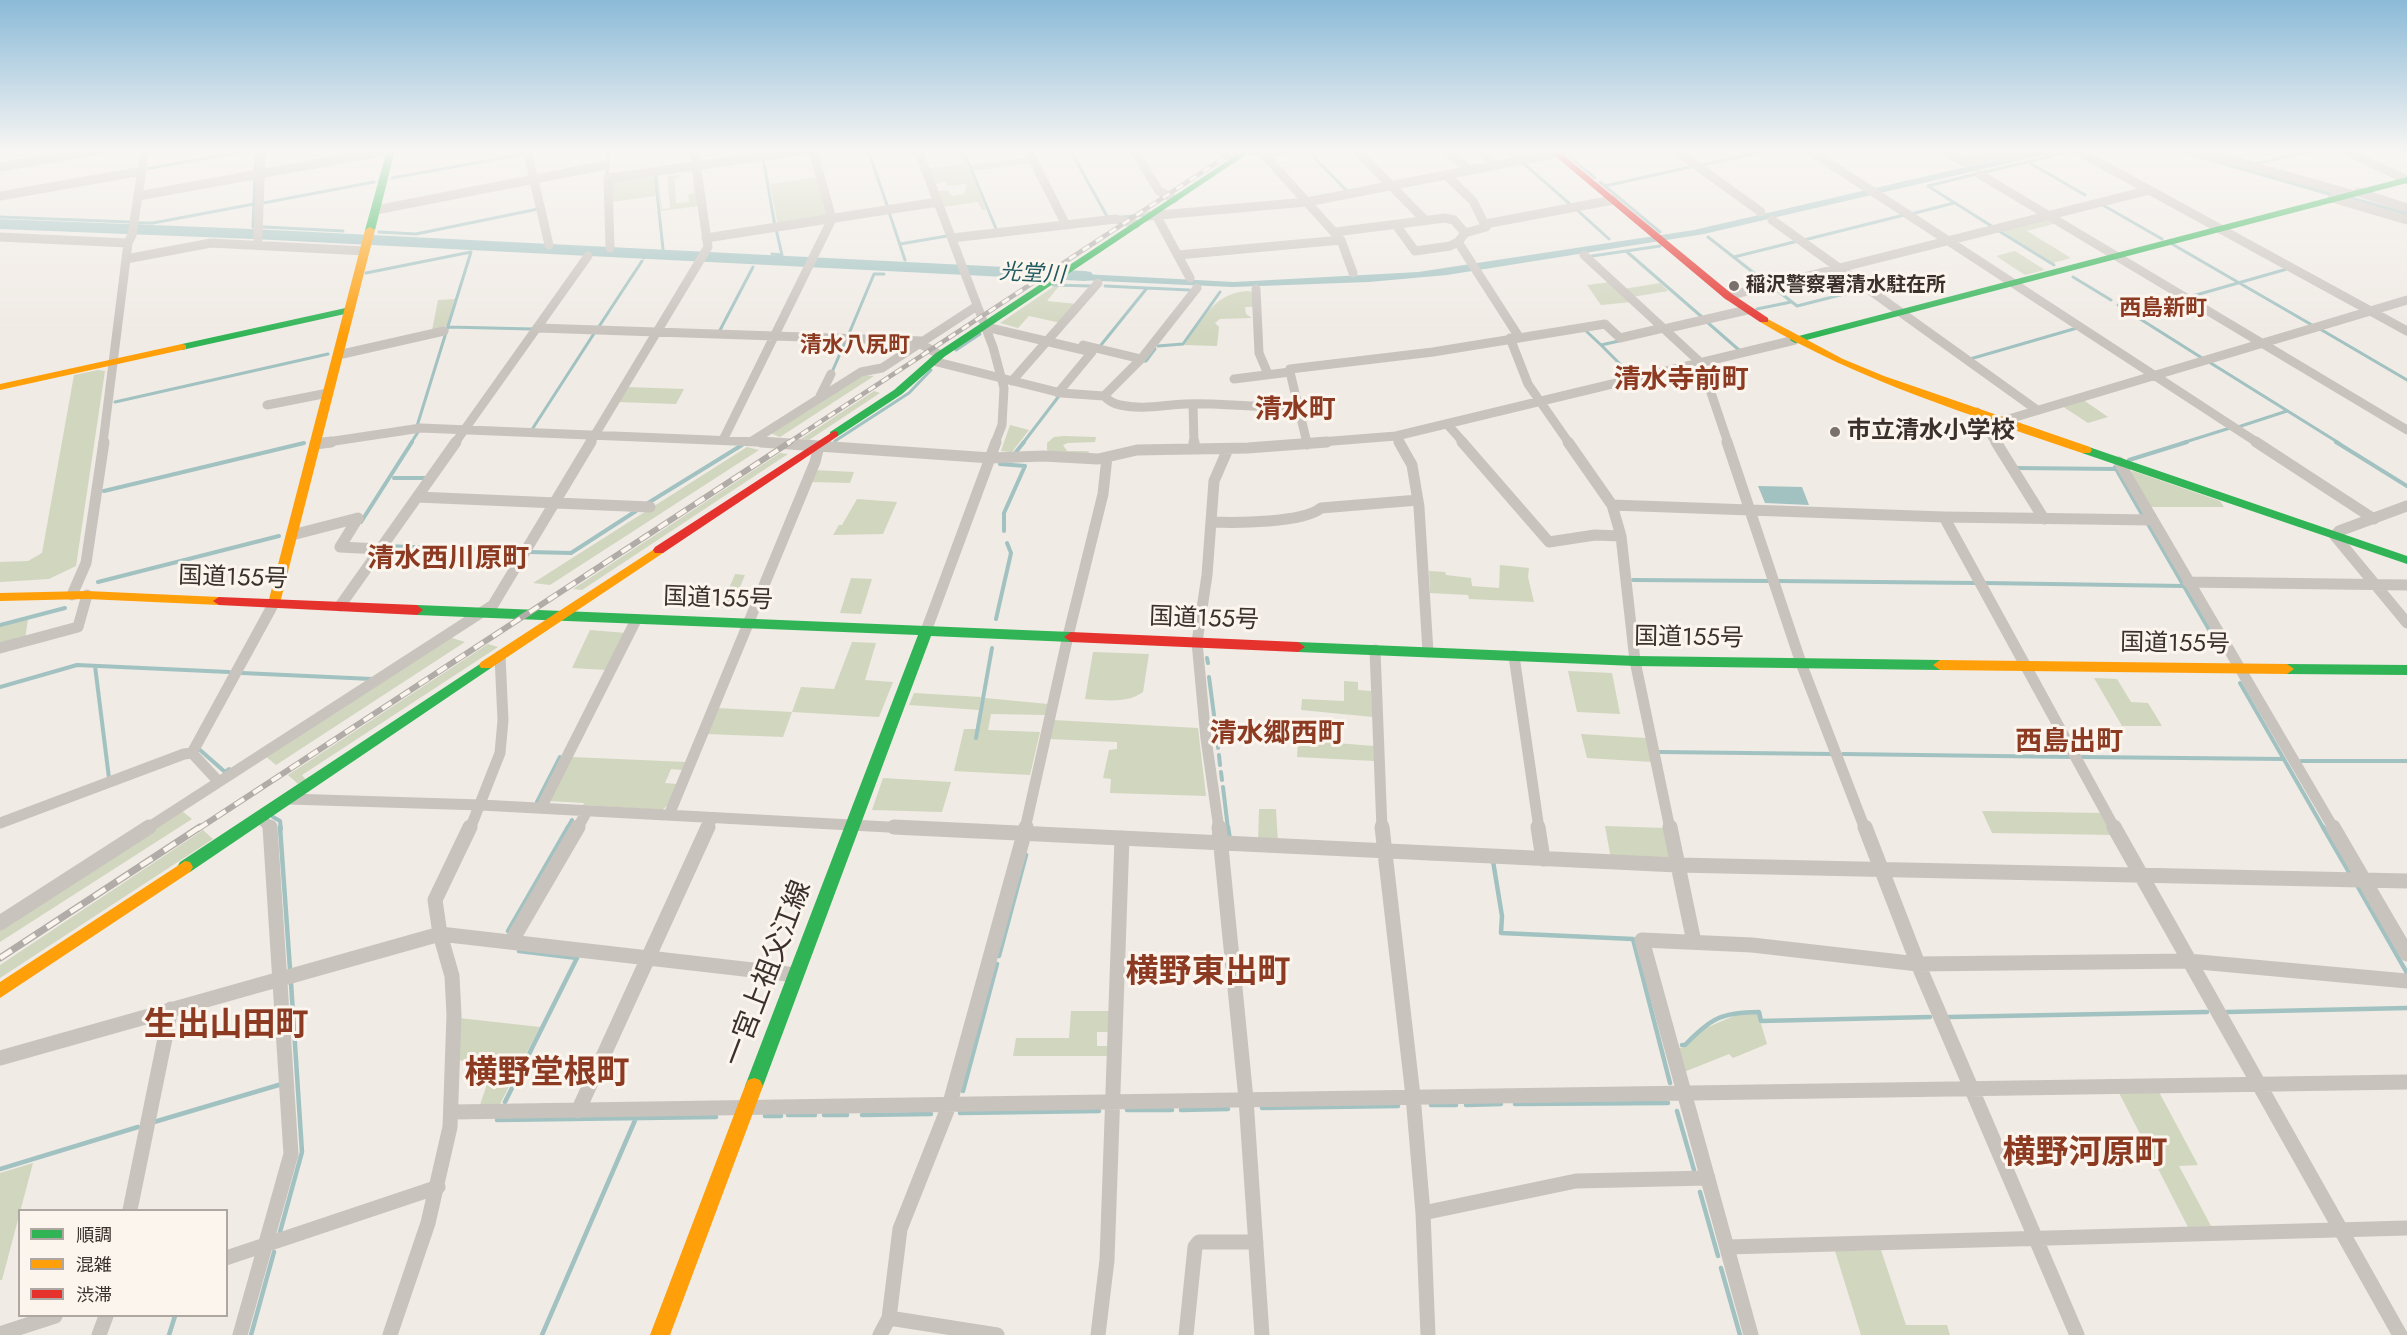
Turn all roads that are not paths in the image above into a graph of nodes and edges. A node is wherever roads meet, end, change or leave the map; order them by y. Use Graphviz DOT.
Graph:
graph roads {
  1 [pos="135,212"];
  2 [pos="259,212"];
  3 [pos="375,212"];
  4 [pos="542,212"];
  5 [pos="609,212"];
  6 [pos="702,212"];
  7 [pos="830,212"];
  8 [pos="874,212"];
  9 [pos="942,212"];
  10 [pos="1060,212"];
  11 [pos="1157,212"];
  12 [pos="1193,212"];
  13 [pos="1317,212"];
  14 [pos="1418,212"];
  15 [pos="1479,212"];
  16 [pos="1547,212"];
  17 [pos="1628,212"];
  18 [pos="1904,212"];
  19 [pos="2042,212"];
  20 [pos="2063,212"];
  21 [pos="2190,212"];
  22 [pos="2279,212"];
  23 [pos="2381,212"];
  24 [pos="1152,216"];
  25 [pos="2048,216"];
  26 [pos="832,219"];
  27 [pos="1425,220"];
  28 [pos="1772,220"];
  29 [pos="2407,220"];
  30 [pos="1136,224"];
  31 [pos="1485,224"];
  32 [pos="1066,225"];
  33 [pos="1396,225"];
  34 [pos="2219,228"];
  35 [pos="1335,232"];
  36 [pos="132,234"];
  37 [pos="1465,234"];
  38 [pos="0,237"];
  39 [pos="706,238"];
  40 [pos="952,238"];
  41 [pos="258,239"];
  42 [pos="1341,240"];
  43 [pos="1948,241"];
  44 [pos="1458,242"];
  45 [pos="367,243"];
  46 [pos="549,245"];
  47 [pos="610,248"];
  48 [pos="1178,255"];
  49 [pos="1584,255"];
  50 [pos="2115,255"];
  51 [pos="588,256"];
  52 [pos="126,260"];
  53 [pos="1839,268"];
  54 [pos="1353,273"];
  55 [pos="1190,278"];
  56 [pos="2012,283"];
  57 [pos="1098,284"];
  58 [pos="1197,288"];
  59 [pos="1256,290"];
  60 [pos="1728,296"];
  61 [pos="2407,300"];
  62 [pos="977,306"];
  63 [pos="350,310"];
  64 [pos="1747,310"];
  65 [pos="2370,311"];
  66 [pos="1900,312"];
  67 [pos="986,325"];
  68 [pos="539,328"];
  69 [pos="1664,329"];
  70 [pos="444,331"];
  71 [pos="2407,331"];
  72 [pos="657,332"];
  73 [pos="774,336"];
  74 [pos="1514,338"];
  75 [pos="1049,339"];
  76 [pos="1795,340"];
  77 [pos="921,342"];
  78 [pos="2261,343"];
  79 [pos="338,355"];
  80 [pos="936,358"];
  81 [pos="1141,359"];
  82 [pos="115,362"];
  83 [pos="1701,363"];
  84 [pos="1290,372"];
  85 [pos="831,374"];
  86 [pos="1268,374"];
  87 [pos="2154,375"];
  88 [pos="1234,379"];
  89 [pos="1007,380"];
  90 [pos="0,387"];
  91 [pos="328,393"];
  92 [pos="1058,393"];
  93 [pos="1104,396"];
  94 [pos="820,397"];
  95 [pos="1540,401"];
  96 [pos="1193,404"];
  97 [pos="1298,404"];
  98 [pos="267,405"];
  99 [pos="2037,410"];
  100 [pos="1977,412"];
  101 [pos="2002,421"];
  102 [pos="1447,424"];
  103 [pos="466,430"];
  104 [pos="2407,430"];
  105 [pos="594,435"];
  106 [pos="1396,436"];
  107 [pos="723,440"];
  108 [pos="752,441"];
  109 [pos="315,444"];
  110 [pos="1307,444"];
  111 [pos="819,446"];
  112 [pos="1194,449"];
  113 [pos="1228,449"];
  114 [pos="1107,457"];
  115 [pos="991,458"];
  116 [pos="2119,462"];
  117 [pos="417,497"];
  118 [pos="1418,500"];
  119 [pos="553,503"];
  120 [pos="1612,505"];
  121 [pos="2407,506"];
  122 [pos="650,507"];
  123 [pos="1750,511"];
  124 [pos="1944,517"];
  125 [pos="2044,519"];
  126 [pos="2374,519"];
  127 [pos="2152,520"];
  128 [pos="1211,522"];
  129 [pos="292,535"];
  130 [pos="1621,536"];
  131 [pos="2335,536"];
  132 [pos="380,549"];
  133 [pos="2407,560"];
  134 [pos="2188,582"];
  135 [pos="2375,585"];
  136 [pos="2407,585"];
  137 [pos="72,595"];
  138 [pos="87,595"];
  139 [pos="0,597"];
  140 [pos="274,603"];
  141 [pos="340,606"];
  142 [pos="478,614"];
  143 [pos="557,617"];
  144 [pos="636,620"];
  145 [pos="748,623"];
  146 [pos="2407,623"];
  147 [pos="926,631"];
  148 [pos="1068,636"];
  149 [pos="1197,642"];
  150 [pos="0,648"];
  151 [pos="1375,650"];
  152 [pos="1428,652"];
  153 [pos="500,656"];
  154 [pos="1514,656"];
  155 [pos="1635,661"];
  156 [pos="1801,663"];
  157 [pos="2027,666"];
  158 [pos="2238,668"];
  159 [pos="2407,670"];
  160 [pos="192,753"];
  161 [pos="218,781"];
  162 [pos="289,799"];
  163 [pos="481,805"];
  164 [pos="541,808"];
  165 [pos="587,811"];
  166 [pos="669,815"];
  167 [pos="261,818"];
  168 [pos="712,818"];
  169 [pos="0,823"];
  170 [pos="852,825"];
  171 [pos="1024,834"];
  172 [pos="1122,838"];
  173 [pos="1221,843"];
  174 [pos="1383,851"];
  175 [pos="1543,859"];
  176 [pos="1677,865"];
  177 [pos="1883,871"];
  178 [pos="2142,877"];
  179 [pos="2364,880"];
  180 [pos="2407,881"];
  181 [pos="0,923"];
  182 [pos="440,934"];
  183 [pos="511,942"];
  184 [pos="1694,942"];
  185 [pos="2407,954"];
  186 [pos="648,958"];
  187 [pos="2188,961"];
  188 [pos="1918,964"];
  189 [pos="796,975"];
  190 [pos="281,978"];
  191 [pos="2407,981"];
  192 [pos="0,991"];
  193 [pos="171,1010"];
  194 [pos="0,1058"];
  195 [pos="2407,1082"];
  196 [pos="2258,1084"];
  197 [pos="1971,1088"];
  198 [pos="1684,1092"];
  199 [pos="1413,1096"];
  200 [pos="1246,1099"];
  201 [pos="1115,1101"];
  202 [pos="950,1104"];
  203 [pos="746,1107"];
  204 [pos="578,1110"];
  205 [pos="453,1112"];
  206 [pos="1708,1178"];
  207 [pos="438,1188"];
  208 [pos="130,1209"];
  209 [pos="1423,1213"];
  210 [pos="2407,1228"];
  211 [pos="2340,1230"];
  212 [pos="2036,1238"];
  213 [pos="1256,1242"];
  214 [pos="265,1245"];
  215 [pos="1727,1247"];
  216 [pos="228,1257"];
  217 [pos="52,1317"];
  218 [pos="106,1317"];
  219 [pos="889,1318"];
  220 [pos="0,1334"];
  221 [pos="99,1335"];
  222 [pos="240,1335"];
  223 [pos="390,1335"];
  224 [pos="660,1335"];
  225 [pos="880,1335"];
  226 [pos="997,1335"];
  227 [pos="1098,1335"];
  228 [pos="1186,1335"];
  229 [pos="1262,1335"];
  230 [pos="1428,1335"];
  231 [pos="1751,1335"];
  232 [pos="2077,1335"];
  233 [pos="2400,1335"];
  1 -- 36 [label="street"];
  2 -- 41 [label="street"];
  3 -- 45 [label="main road"];
  4 -- 46 [label="street"];
  5 -- 47 [label="street"];
  6 -- 39 [label="street"];
  7 -- 26 [label="street"];
  8 -- 26 [label="street"];
  9 -- 40 [label="street"];
  10 -- 32 [label="street"];
  11 -- 24 [label="main road"];
  12 -- 24 [label="street"];
  13 -- 35 [label="street"];
  14 -- 27 [label="street"];
  15 -- 31 [label="street"];
  16 -- 31 [label="street"];
  17 -- 60 [label="main road"];
  18 -- 43 [label="street"];
  19 -- 25 [label="street"];
  20 -- 25 [label="street"];
  21 -- 34 [label="street"];
  22 -- 34 [label="main road"];
  23 -- 29 [label="street"];
  24 -- 30 [label="main road"];
  24 -- 48 [label="street"];
  25 -- 43 [label="street"];
  25 -- 50 [label="street"];
  26 -- 39 [label="street"];
  26 -- 73 [label="street"];
  27 -- 33 [label="street"];
  27 -- 37 [label="street"];
  28 -- 53 [label="street"];
  30 -- 32 [label="street"];
  30 -- 67 [label="main road"];
  31 -- 37 [label="street"];
  32 -- 40 [label="street"];
  33 -- 35 [label="street"];
  33 -- 44 [label="street"];
  34 -- 50 [label="main road"];
  34 -- 65 [label="street"];
  35 -- 42 [label="street"];
  36 -- 38 [label="street"];
  36 -- 52 [label="street"];
  37 -- 44 [label="street"];
  39 -- 72 [label="street"];
  40 -- 62 [label="street"];
  42 -- 48 [label="street"];
  42 -- 54 [label="street"];
  43 -- 53 [label="street"];
  43 -- 56 [label="street"];
  44 -- 74 [label="street"];
  45 -- 52 [label="street"];
  45 -- 63 [label="main road"];
  48 -- 55 [label="street"];
  49 -- 69 [label="street"];
  50 -- 56 [label="main road"];
  50 -- 78 [label="street"];
  51 -- 68 [label="street"];
  52 -- 82 [label="street"];
  53 -- 60 [label="street"];
  53 -- 66 [label="street"];
  56 -- 66 [label="main road"];
  56 -- 87 [label="street"];
  57 -- 75 [label="street"];
  58 -- 81 [label="street"];
  59 -- 86 [label="street"];
  60 -- 64 [label="main road"];
  61 -- 65 [label="street"];
  62 -- 67 [label="street"];
  62 -- 77 [label="street"];
  63 -- 79 [label="main road"];
  63 -- 82 [label="main road"];
  64 -- 69 [label="street"];
  64 -- 76 [label="main road"];
  65 -- 71 [label="street"];
  65 -- 78 [label="street"];
  66 -- 76 [label="main road"];
  66 -- 99 [label="street"];
  67 -- 75 [label="street"];
  67 -- 80 [label="main road"];
  67 -- 89 [label="street"];
  68 -- 72 [label="street"];
  68 -- 103 [label="street"];
  69 -- 74 [label="street"];
  69 -- 83 [label="street"];
  70 -- 79 [label="street"];
  72 -- 73 [label="street"];
  72 -- 105 [label="street"];
  73 -- 77 [label="street"];
  73 -- 107 [label="street"];
  74 -- 84 [label="street"];
  74 -- 95 [label="street"];
  75 -- 81 [label="street"];
  75 -- 89 [label="street"];
  75 -- 92 [label="street"];
  76 -- 83 [label="street"];
  76 -- 100 [label="main road"];
  77 -- 80 [label="street"];
  77 -- 94 [label="street"];
  78 -- 87 [label="street"];
  78 -- 104 [label="street"];
  79 -- 91 [label="main road"];
  80 -- 89 [label="street"];
  80 -- 111 [label="main road"];
  81 -- 93 [label="street"];
  82 -- 90 [label="main road"];
  82 -- 137 [label="street"];
  83 -- 95 [label="street"];
  83 -- 123 [label="street"];
  84 -- 86 [label="street"];
  84 -- 97 [label="street"];
  85 -- 94 [label="street"];
  86 -- 88 [label="street"];
  87 -- 99 [label="street"];
  87 -- 126 [label="street"];
  89 -- 92 [label="street"];
  89 -- 115 [label="street"];
  91 -- 98 [label="street"];
  91 -- 109 [label="main road"];
  92 -- 93 [label="street"];
  93 -- 96 [label="street"];
  94 -- 108 [label="street"];
  95 -- 102 [label="street"];
  95 -- 120 [label="street"];
  96 -- 97 [label="street"];
  96 -- 112 [label="street"];
  97 -- 110 [label="street"];
  99 -- 101 [label="street"];
  100 -- 101 [label="main road"];
  100 -- 125 [label="street"];
  101 -- 116 [label="main road"];
  102 -- 106 [label="street"];
  102 -- 130 [label="street"];
  103 -- 105 [label="street"];
  103 -- 109 [label="street"];
  103 -- 117 [label="street"];
  105 -- 107 [label="street"];
  105 -- 119 [label="street"];
  106 -- 110 [label="street"];
  106 -- 118 [label="street"];
  107 -- 108 [label="street"];
  108 -- 111 [label="street"];
  109 -- 129 [label="main road"];
  110 -- 113 [label="street"];
  111 -- 115 [label="street"];
  111 -- 143 [label="main road"];
  111 -- 145 [label="street"];
  112 -- 113 [label="street"];
  112 -- 114 [label="street"];
  113 -- 128 [label="street"];
  114 -- 115 [label="street"];
  114 -- 148 [label="street"];
  115 -- 147 [label="street"];
  116 -- 127 [label="street"];
  116 -- 131 [label="main road"];
  117 -- 119 [label="street"];
  117 -- 132 [label="street"];
  118 -- 128 [label="street"];
  118 -- 152 [label="street"];
  119 -- 122 [label="street"];
  119 -- 142 [label="street"];
  120 -- 123 [label="street"];
  120 -- 130 [label="street"];
  121 -- 126 [label="street"];
  123 -- 124 [label="street"];
  123 -- 156 [label="street"];
  124 -- 125 [label="street"];
  124 -- 157 [label="street"];
  125 -- 127 [label="street"];
  126 -- 131 [label="street"];
  127 -- 134 [label="street"];
  128 -- 149 [label="street"];
  129 -- 132 [label="street"];
  129 -- 140 [label="main road"];
  130 -- 155 [label="street"];
  131 -- 133 [label="main road"];
  131 -- 135 [label="street"];
  132 -- 141 [label="street"];
  134 -- 135 [label="street"];
  134 -- 158 [label="street"];
  135 -- 136 [label="street"];
  135 -- 146 [label="street"];
  137 -- 138 [label="main road, 国道155号"];
  137 -- 139 [label="main road, 国道155号"];
  138 -- 140 [label="main road, 国道155号"];
  138 -- 150 [label="street"];
  140 -- 141 [label="main road, 国道155号"];
  140 -- 160 [label="street"];
  141 -- 142 [label="main road, 国道155号"];
  142 -- 143 [label="main road, 国道155号"];
  142 -- 161 [label="street"];
  143 -- 144 [label="main road, 国道155号"];
  143 -- 153 [label="main road"];
  144 -- 145 [label="main road, 国道155号"];
  144 -- 164 [label="street"];
  145 -- 147 [label="main road, 国道155号"];
  145 -- 166 [label="street"];
  147 -- 148 [label="main road, 国道155号"];
  147 -- 170 [label="main road, 一宮上祖父江線"];
  148 -- 149 [label="main road, 国道155号"];
  148 -- 171 [label="street"];
  149 -- 151 [label="main road, 国道155号"];
  149 -- 173 [label="street"];
  151 -- 152 [label="main road, 国道155号"];
  151 -- 174 [label="street"];
  152 -- 154 [label="main road, 国道155号"];
  153 -- 162 [label="main road"];
  153 -- 163 [label="street"];
  154 -- 155 [label="main road, 国道155号"];
  154 -- 175 [label="street"];
  155 -- 156 [label="main road, 国道155号"];
  155 -- 176 [label="street"];
  156 -- 157 [label="main road, 国道155号"];
  156 -- 177 [label="street"];
  157 -- 158 [label="main road, 国道155号"];
  157 -- 178 [label="street"];
  158 -- 159 [label="main road, 国道155号"];
  158 -- 179 [label="street"];
  160 -- 161 [label="street"];
  160 -- 169 [label="street"];
  161 -- 181 [label="street"];
  162 -- 163 [label="street"];
  162 -- 167 [label="main road"];
  163 -- 164 [label="street"];
  163 -- 182 [label="street"];
  164 -- 165 [label="street"];
  165 -- 166 [label="street"];
  165 -- 183 [label="street"];
  166 -- 168 [label="street"];
  167 -- 190 [label="street"];
  167 -- 192 [label="main road"];
  168 -- 170 [label="street"];
  168 -- 186 [label="street"];
  170 -- 171 [label="street"];
  170 -- 189 [label="main road, 一宮上祖父江線"];
  171 -- 172 [label="street"];
  171 -- 202 [label="street"];
  172 -- 173 [label="street"];
  172 -- 201 [label="street"];
  173 -- 174 [label="street"];
  173 -- 200 [label="street"];
  174 -- 175 [label="street"];
  174 -- 199 [label="street"];
  175 -- 176 [label="street"];
  176 -- 177 [label="street"];
  176 -- 184 [label="street"];
  177 -- 178 [label="street"];
  177 -- 188 [label="street"];
  178 -- 179 [label="street"];
  178 -- 187 [label="street"];
  179 -- 180 [label="street"];
  179 -- 185 [label="street"];
  182 -- 183 [label="street"];
  182 -- 190 [label="street"];
  182 -- 205 [label="street"];
  183 -- 186 [label="street"];
  184 -- 188 [label="street"];
  184 -- 198 [label="street"];
  186 -- 189 [label="street"];
  186 -- 204 [label="street"];
  187 -- 188 [label="street"];
  187 -- 191 [label="street"];
  187 -- 196 [label="street"];
  188 -- 197 [label="street"];
  189 -- 203 [label="main road, 一宮上祖父江線"];
  190 -- 193 [label="street"];
  190 -- 214 [label="street"];
  193 -- 194 [label="street"];
  193 -- 208 [label="street"];
  195 -- 196 [label="street"];
  196 -- 197 [label="street"];
  196 -- 211 [label="street"];
  197 -- 198 [label="street"];
  197 -- 212 [label="street"];
  198 -- 199 [label="street"];
  198 -- 206 [label="street"];
  199 -- 200 [label="street"];
  199 -- 209 [label="street"];
  200 -- 201 [label="street"];
  200 -- 213 [label="street"];
  201 -- 202 [label="street"];
  201 -- 227 [label="street"];
  202 -- 203 [label="street"];
  202 -- 219 [label="street"];
  203 -- 204 [label="street"];
  203 -- 224 [label="main road, 一宮上祖父江線"];
  204 -- 205 [label="street"];
  205 -- 207 [label="street"];
  206 -- 209 [label="street"];
  206 -- 215 [label="street"];
  207 -- 214 [label="street"];
  207 -- 223 [label="street"];
  209 -- 230 [label="street"];
  210 -- 211 [label="street"];
  211 -- 212 [label="street"];
  211 -- 233 [label="street"];
  212 -- 215 [label="street"];
  212 -- 232 [label="street"];
  213 -- 228 [label="street"];
  213 -- 229 [label="street"];
  214 -- 216 [label="street"];
  214 -- 222 [label="street"];
  215 -- 231 [label="street"];
  217 -- 220 [label="street"];
  218 -- 221 [label="street"];
  219 -- 225 [label="street"];
  219 -- 226 [label="street"];
}
